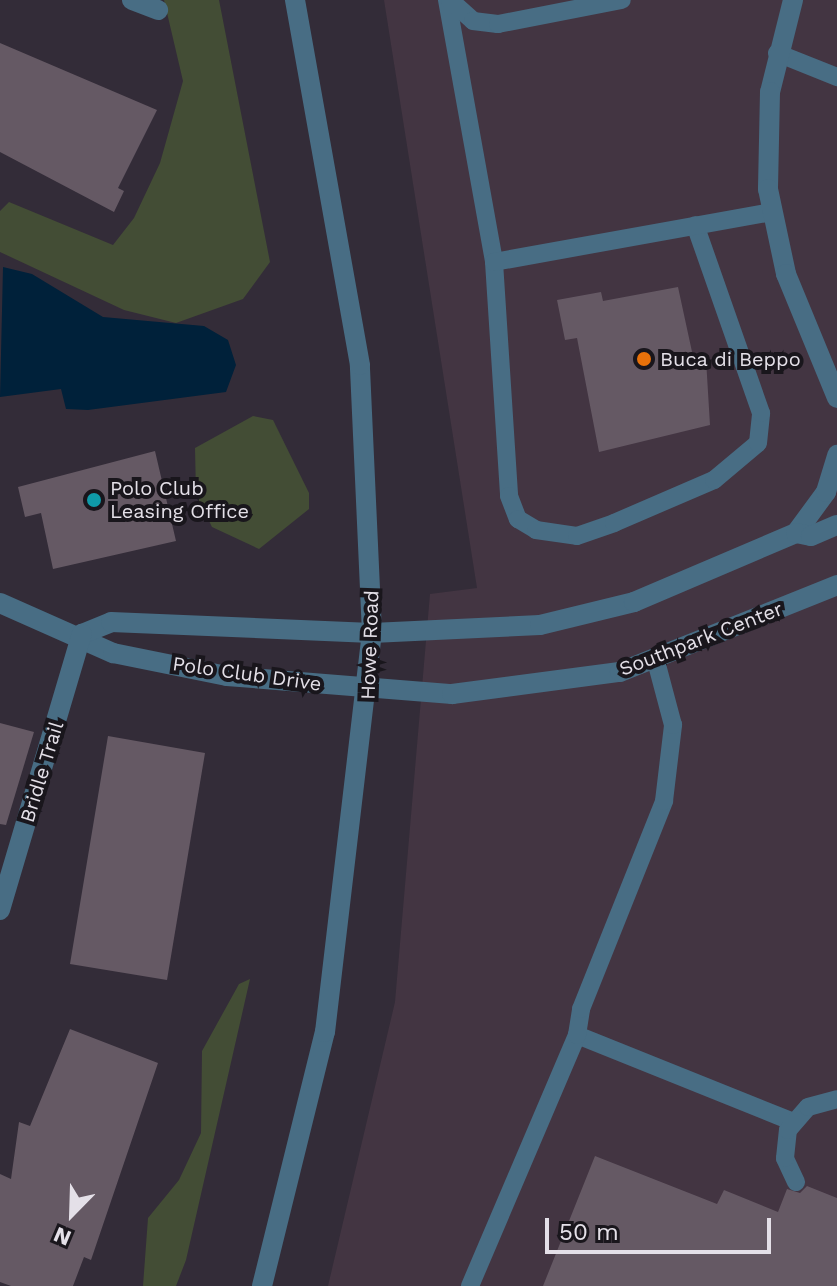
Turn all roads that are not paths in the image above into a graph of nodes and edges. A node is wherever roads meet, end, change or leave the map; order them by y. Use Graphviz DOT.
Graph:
graph roads {
  1 [pos="132,0"];
  2 [pos="295,0"];
  3 [pos="448,0"];
  4 [pos="622,0"];
  5 [pos="787,2"];
  6 [pos="158,10"];
  7 [pos="777,53"];
  8 [pos="837,77"];
  9 [pos="772,212"];
  10 [pos="695,225"];
  11 [pos="494,262"];
  12 [pos="837,398"];
  13 [pos="837,455"];
  14 [pos="837,525"];
  15 [pos="796,533"];
  16 [pos="837,585"];
  17 [pos="0,603"];
  18 [pos="372,633"];
  19 [pos="82,634"];
  20 [pos="656,661"];
  21 [pos="370,689"];
  22 [pos="0,910"];
  23 [pos="577,1035"];
  24 [pos="837,1099"];
  25 [pos="793,1122"];
  26 [pos="796,1182"];
  27 [pos="262,1286"];
  28 [pos="470,1286"];
  1 -- 6 [label="street"];
  2 -- 18 [label="street, Howe Road"];
  3 -- 4 [label="lane"];
  3 -- 11 [label="lane"];
  5 -- 7 [label="street"];
  7 -- 8 [label="lane"];
  7 -- 9 [label="street"];
  9 -- 10 [label="lane"];
  9 -- 12 [label="street"];
  10 -- 11 [label="lane"];
  10 -- 11 [label="lane"];
  13 -- 15 [label="street"];
  14 -- 15 [label="street"];
  15 -- 18 [label="street"];
  16 -- 20 [label="street, Southpark Center"];
  17 -- 19 [label="street, Polo Club Drive"];
  18 -- 19 [label="street, Polo Club Drive"];
  18 -- 21 [label="street, Howe Road"];
  19 -- 21 [label="street, Polo Club Drive"];
  19 -- 22 [label="street, Bridle Trail"];
  20 -- 21 [label="street, Southpark Center"];
  20 -- 23 [label="lane"];
  21 -- 27 [label="street, Howe Road"];
  23 -- 25 [label="lane"];
  23 -- 28 [label="lane"];
  24 -- 25 [label="lane"];
  25 -- 26 [label="lane"];
}
